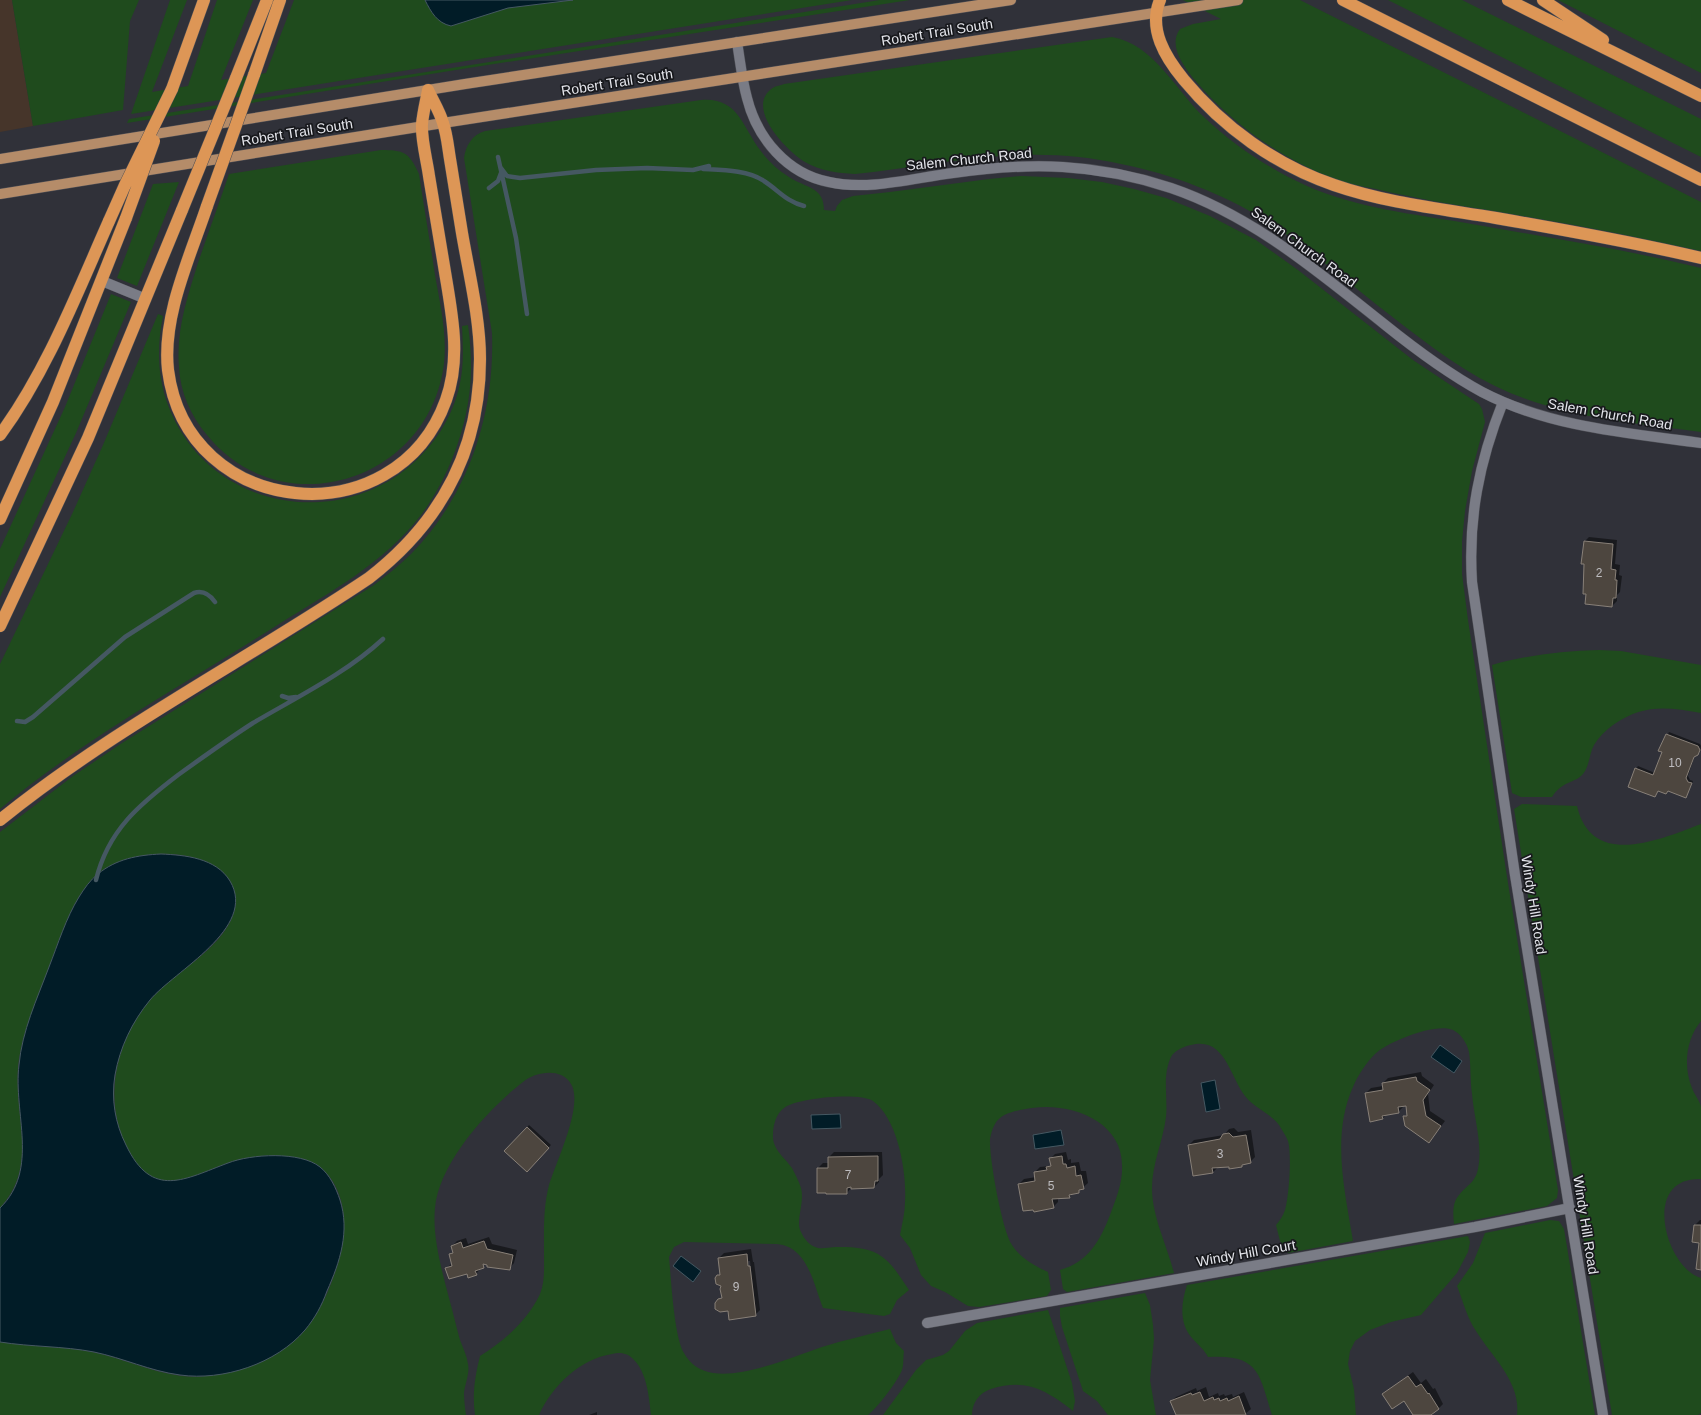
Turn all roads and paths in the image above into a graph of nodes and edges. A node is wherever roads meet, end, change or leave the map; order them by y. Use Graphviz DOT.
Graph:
graph roads {
  1 [pos="204,0"];
  2 [pos="267,0"];
  3 [pos="280,0"];
  4 [pos="1011,0"];
  5 [pos="1160,0"];
  6 [pos="1238,0"];
  7 [pos="1343,0"];
  8 [pos="1508,0"];
  9 [pos="1543,0"];
  10 [pos="1156,13"];
  11 [pos="737,42"];
  12 [pos="1642,67"];
  13 [pos="743,76"];
  14 [pos="172,89"];
  15 [pos="428,90"];
  16 [pos="1701,96"];
  17 [pos="444,123"];
  18 [pos="421,126"];
  19 [pos="0,159"];
  20 [pos="1701,180"];
  21 [pos="0,194"];
  22 [pos="1701,258"];
  23 [pos="102,281"];
  24 [pos="146,299"];
  25 [pos="1503,402"];
  26 [pos="0,435"];
  27 [pos="1701,443"];
  28 [pos="0,519"];
  29 [pos="0,626"];
  30 [pos="0,820"];
  31 [pos="1570,1208"];
  32 [pos="927,1323"];
  33 [pos="1603,1415"];
  1 -- 14 [label="highway"];
  2 -- 24 [label="highway, bridge"];
  3 -- 18 [label="highway, bridge"];
  4 -- 11 [label="main road, Robert Trail South"];
  5 -- 10 [label="highway"];
  6 -- 10 [label="main road, Robert Trail South"];
  7 -- 20 [label="highway"];
  8 -- 12 [label="highway"];
  9 -- 12 [label="highway"];
  10 -- 13 [label="main road, Robert Trail South"];
  10 -- 22 [label="highway"];
  11 -- 13 [label="street, Salem Church Road"];
  11 -- 15 [label="main road, Robert Trail South"];
  12 -- 16 [label="highway"];
  13 -- 17 [label="main road, Robert Trail South"];
  13 -- 25 [label="street, Salem Church Road"];
  14 -- 23 [label="highway, bridge"];
  14 -- 26 [label="highway, bridge"];
  15 -- 17 [label="highway"];
  15 -- 18 [label="highway"];
  15 -- 19 [label="main road, Robert Trail South"];
  17 -- 18 [label="main road, Robert Trail South"];
  17 -- 30 [label="highway"];
  18 -- 21 [label="main road, Robert Trail South"];
  23 -- 24 [label="street"];
  23 -- 28 [label="highway"];
  24 -- 29 [label="highway"];
  25 -- 27 [label="street, Salem Church Road"];
  25 -- 31 [label="street, Windy Hill Road"];
  31 -- 32 [label="street, Windy Hill Court"];
  31 -- 33 [label="street, Windy Hill Road"];
}
